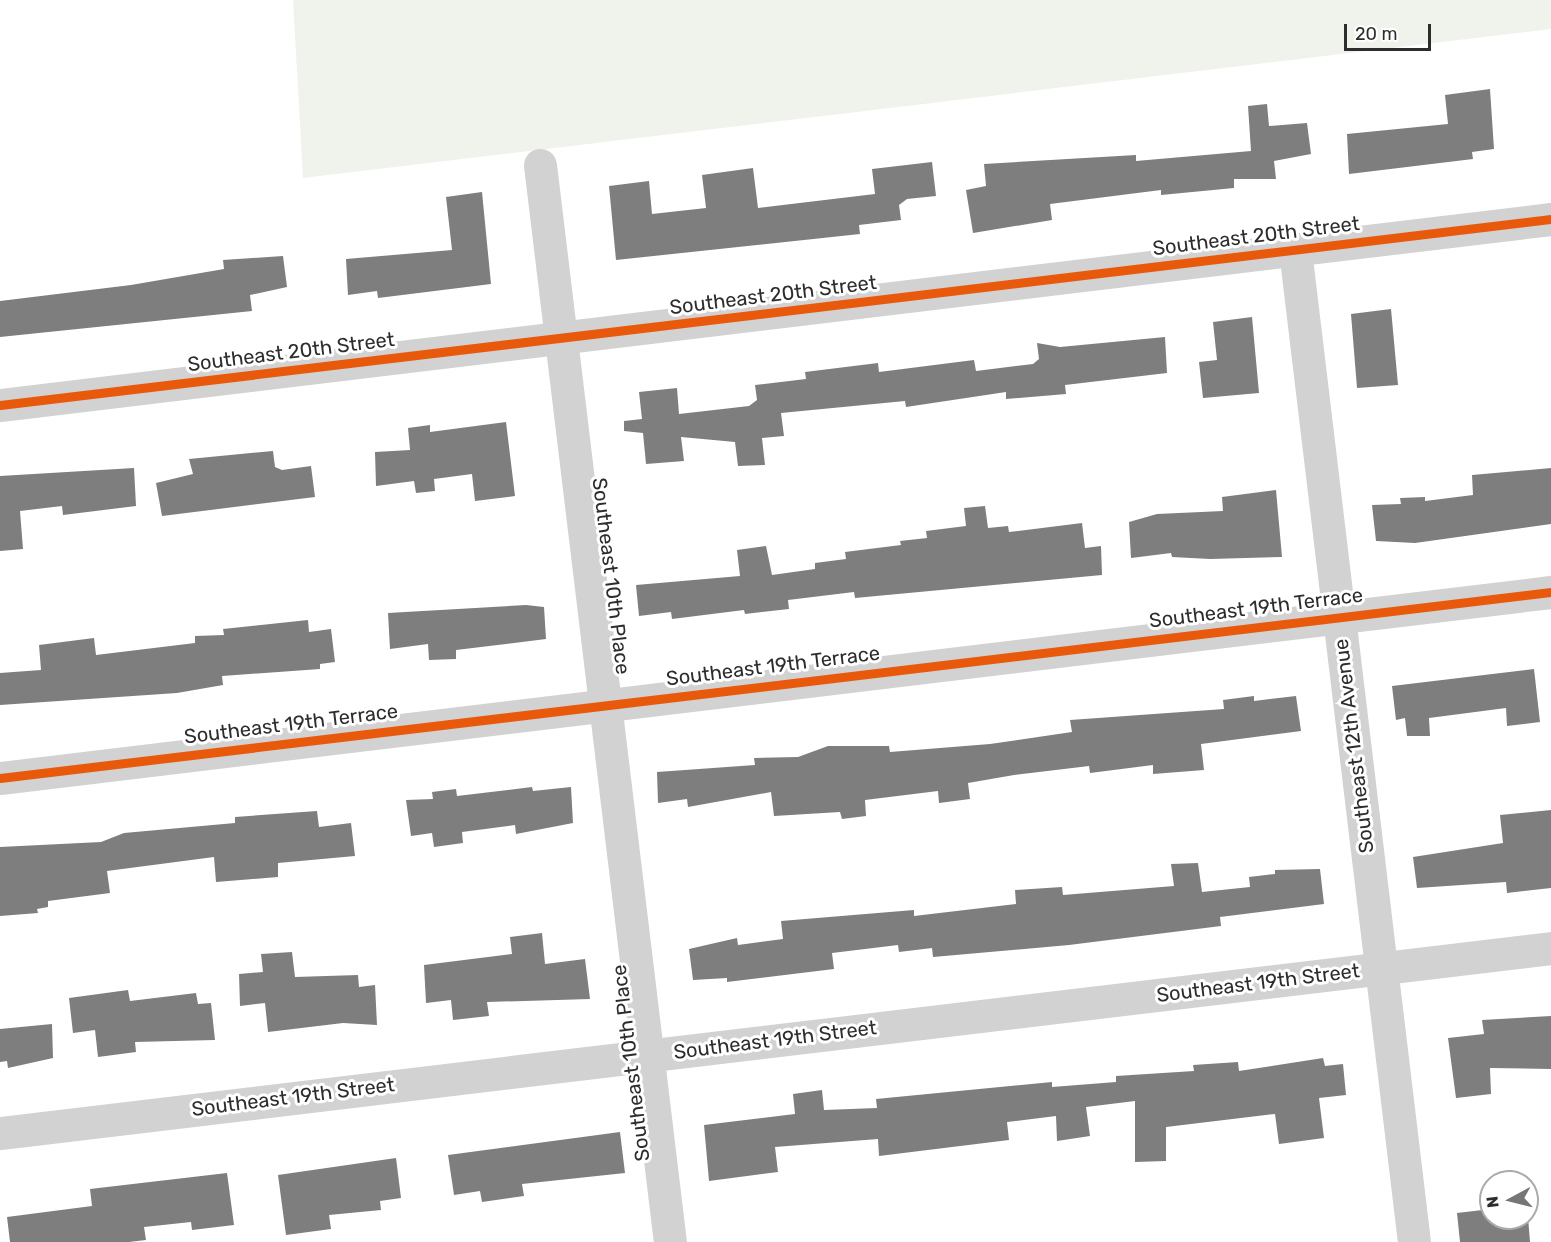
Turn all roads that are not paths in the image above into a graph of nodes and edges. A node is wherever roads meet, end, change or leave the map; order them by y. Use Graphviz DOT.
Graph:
graph roads {
  1 [pos="540,165"];
  2 [pos="1551,219"];
  3 [pos="1295,250"];
  4 [pos="562,338"];
  5 [pos="0,405"];
  6 [pos="1551,592"];
  7 [pos="1339,616"];
  8 [pos="609,704"];
  9 [pos="0,778"];
  10 [pos="1551,948"];
  11 [pos="1381,968"];
  12 [pos="648,1055"];
  13 [pos="0,1133"];
  14 [pos="670,1242"];
  15 [pos="1414,1242"];
  1 -- 4 [label="street, Southeast 10th Place"];
  2 -- 3 [label="street, Southeast 20th Street"];
  3 -- 4 [label="street, Southeast 20th Street"];
  3 -- 7 [label="street, Southeast 12th Avenue"];
  4 -- 5 [label="street, Southeast 20th Street"];
  4 -- 8 [label="street, Southeast 10th Place"];
  6 -- 7 [label="street, Southeast 19th Terrace"];
  7 -- 8 [label="street, Southeast 19th Terrace"];
  7 -- 11 [label="street, Southeast 12th Avenue"];
  8 -- 9 [label="street, Southeast 19th Terrace"];
  8 -- 12 [label="street, Southeast 10th Place"];
  10 -- 11 [label="street, Southeast 19th Street"];
  11 -- 12 [label="street, Southeast 19th Street"];
  11 -- 15 [label="street, Southeast 12th Avenue"];
  12 -- 13 [label="street, Southeast 19th Street"];
  12 -- 14 [label="street, Southeast 10th Place"];
}
